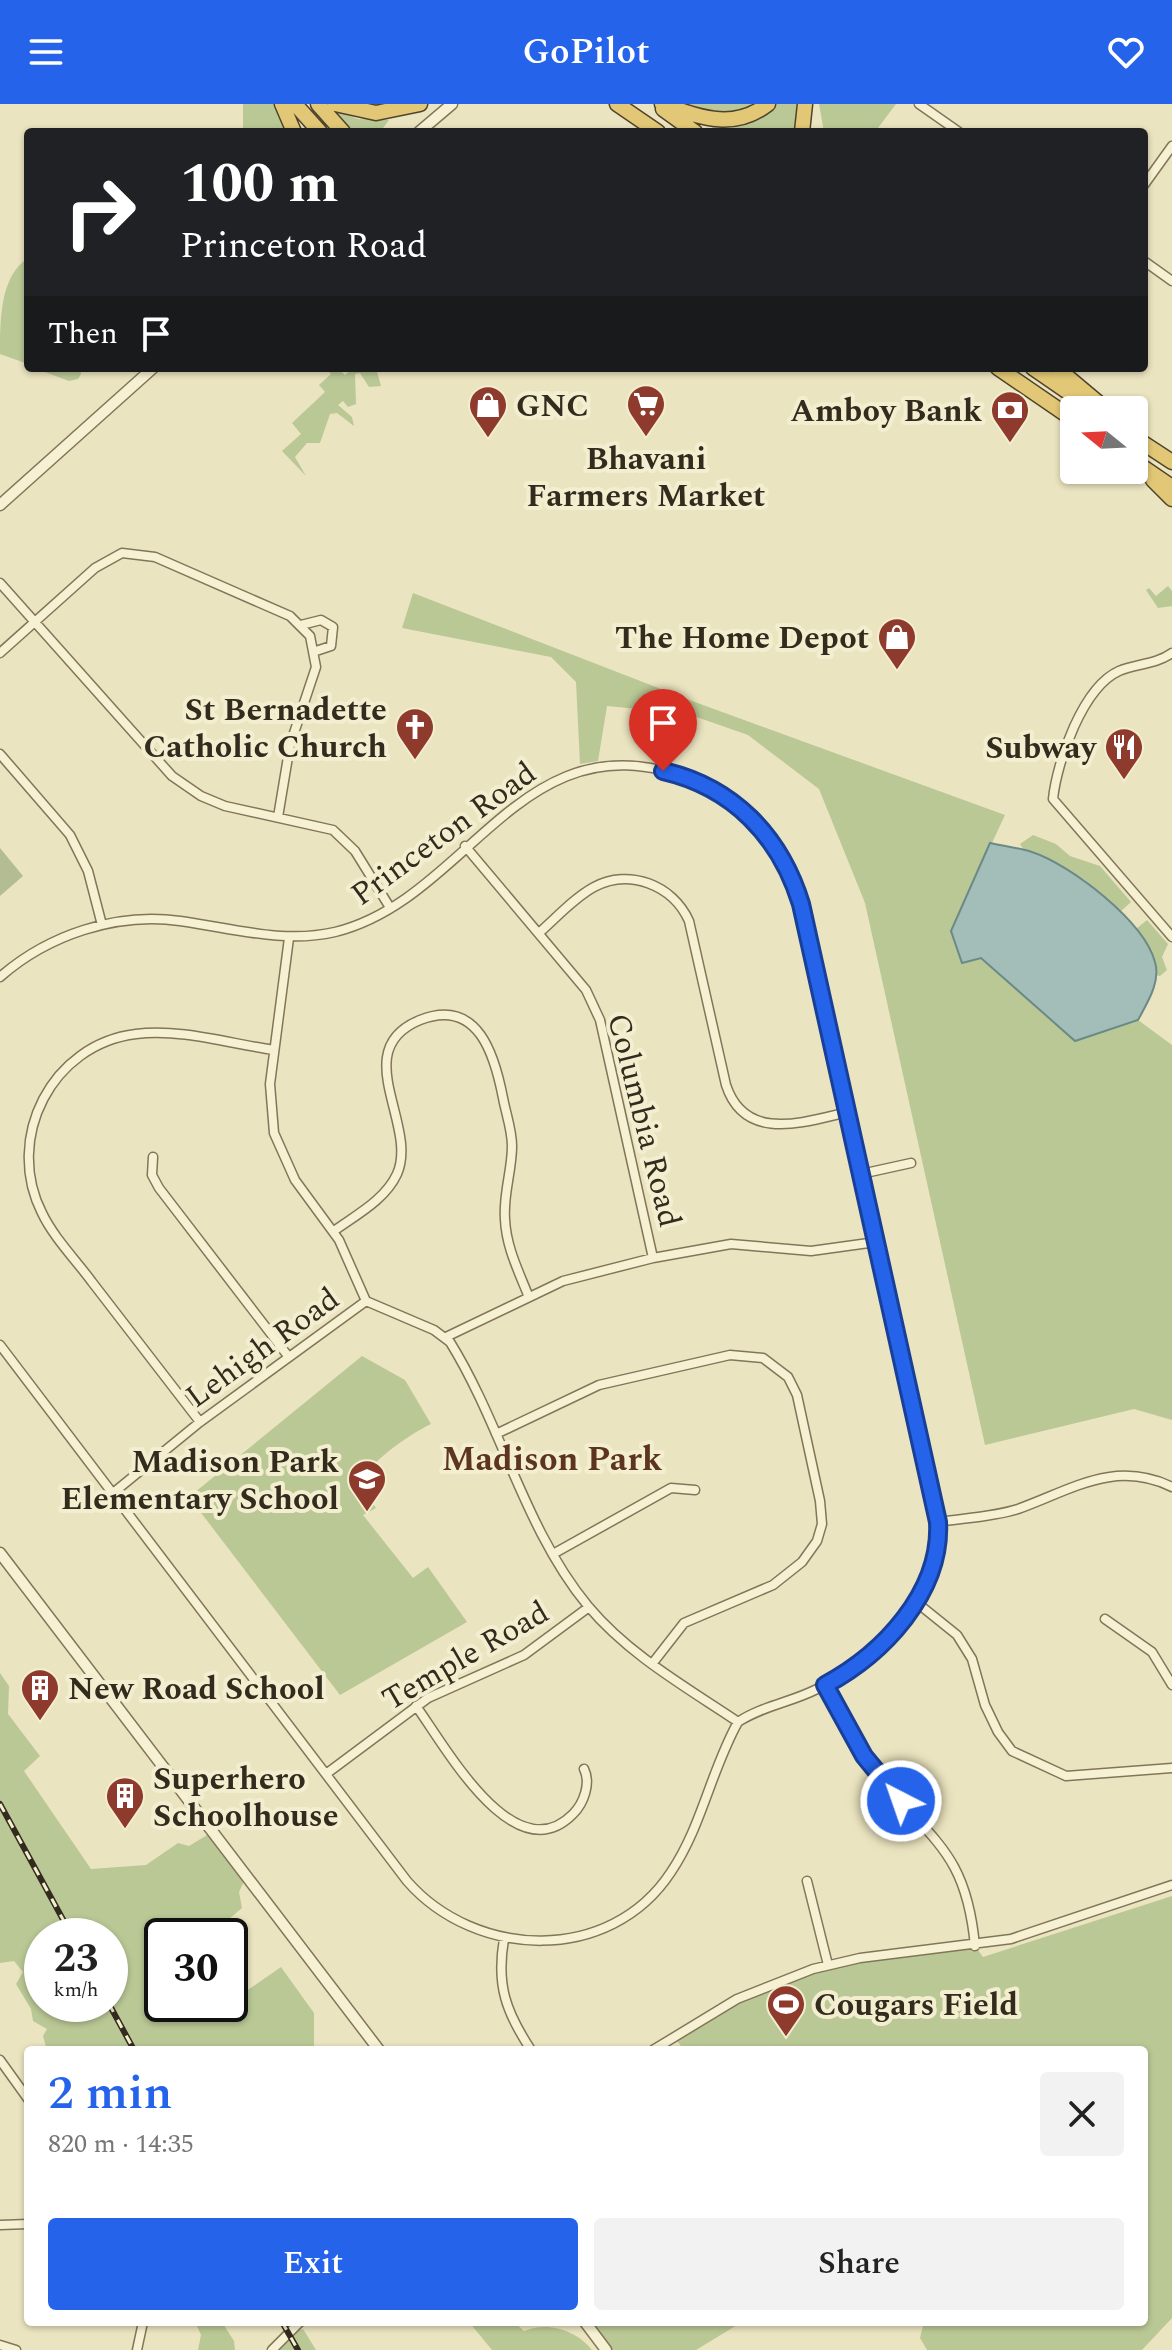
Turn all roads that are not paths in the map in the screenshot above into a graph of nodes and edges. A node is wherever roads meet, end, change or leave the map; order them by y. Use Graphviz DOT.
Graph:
graph roads {
  1 [pos="282,104"];
  2 [pos="295,104"];
  3 [pos="318,104"];
  4 [pos="335,104"];
  5 [pos="420,104"];
  6 [pos="452,104"];
  7 [pos="617,104"];
  8 [pos="655,104"];
  9 [pos="662,104"];
  10 [pos="768,104"];
  11 [pos="805,104"];
  12 [pos="919,104"];
  13 [pos="292,128"];
  14 [pos="316,128"];
  15 [pos="339,128"];
  16 [pos="424,128"];
  17 [pos="652,128"];
  18 [pos="689,128"];
  19 [pos="802,128"];
  20 [pos="953,128"];
  21 [pos="1172,146"];
  22 [pos="1148,179"];
  23 [pos="1148,264"];
  24 [pos="1172,281"];
  25 [pos="149,372"];
  26 [pos="1004,372"];
  27 [pos="1039,372"];
  28 [pos="1062,372"];
  29 [pos="1074,396"];
  30 [pos="1090,396"];
  31 [pos="1060,410"];
  32 [pos="1148,446"];
  33 [pos="1172,462"];
  34 [pos="1148,471"];
  35 [pos="1148,474"];
  36 [pos="1172,487"];
  37 [pos="1172,499"];
  38 [pos="0,505"];
  39 [pos="0,583"];
  40 [pos="34,622"];
  41 [pos="301,625"];
  42 [pos="316,651"];
  43 [pos="0,653"];
  44 [pos="1172,653"];
  45 [pos="0,754"];
  46 [pos="278,817"];
  47 [pos="465,846"];
  48 [pos="389,906"];
  49 [pos="102,925"];
  50 [pos="540,932"];
  51 [pos="1172,937"];
  52 [pos="289,938"];
  53 [pos="0,977"];
  54 [pos="274,1050"];
  55 [pos="848,1112"];
  56 [pos="153,1157"];
  57 [pos="911,1163"];
  58 [pos="861,1174"];
  59 [pos="334,1231"];
  60 [pos="876,1242"];
  61 [pos="653,1258"];
  62 [pos="528,1295"];
  63 [pos="366,1301"];
  64 [pos="446,1337"];
  65 [pos="0,1345"];
  66 [pos="288,1356"];
  67 [pos="200,1422"];
  68 [pos="496,1434"];
  69 [pos="1172,1487"];
  70 [pos="695,1490"];
  71 [pos="113,1493"];
  72 [pos="938,1522"];
  73 [pos="0,1553"];
  74 [pos="553,1554"];
  75 [pos="916,1602"];
  76 [pos="589,1607"];
  77 [pos="1105,1619"];
  78 [pos="652,1664"];
  79 [pos="825,1685"];
  80 [pos="1172,1685"];
  81 [pos="416,1706"];
  82 [pos="738,1722"];
  83 [pos="1172,1768"];
  84 [pos="584,1769"];
  85 [pos="326,1774"];
  86 [pos="807,1881"];
  87 [pos="1172,1885"];
  88 [pos="504,1939"];
  89 [pos="975,1946"];
  90 [pos="828,1965"];
  91 [pos="376,2046"];
  92 [pos="528,2046"];
  93 [pos="660,2046"];
  94 [pos="0,2060"];
  95 [pos="24,2093"];
  96 [pos="24,2224"];
  97 [pos="0,2225"];
  98 [pos="142,2326"];
  99 [pos="296,2326"];
  100 [pos="588,2326"];
  101 [pos="0,2345"];
  102 [pos="16,2350"];
  103 [pos="137,2350"];
  104 [pos="272,2350"];
  105 [pos="606,2350"];
  1 -- 13 [label="highway"];
  2 -- 14 [label="highway"];
  3 -- 15 [label="highway"];
  4 -- 5 [label="highway"];
  6 -- 16 [label="street"];
  7 -- 17 [label="highway"];
  8 -- 18 [label="highway"];
  9 -- 10 [label="highway"];
  11 -- 19 [label="highway"];
  12 -- 20 [label="street"];
  21 -- 22 [label="street"];
  23 -- 24 [label="street"];
  25 -- 38 [label="street"];
  26 -- 31 [label="highway"];
  27 -- 29 [label="highway"];
  28 -- 30 [label="highway"];
  32 -- 33 [label="highway"];
  34 -- 36 [label="highway"];
  35 -- 37 [label="highway"];
  39 -- 40 [label="street"];
  40 -- 41 [label="street"];
  40 -- 43 [label="street"];
  40 -- 46 [label="street"];
  41 -- 42 [label="street"];
  41 -- 42 [label="street"];
  42 -- 46 [label="street"];
  44 -- 51 [label="street"];
  45 -- 49 [label="street"];
  46 -- 48 [label="street"];
  47 -- 48 [label="street, Princeton Road"];
  47 -- 50 [label="street, Columbia Road"];
  47 -- 55 [label="street, Princeton Road"];
  48 -- 52 [label="street, Princeton Road"];
  49 -- 52 [label="street, Princeton Road"];
  49 -- 53 [label="street, Princeton Road"];
  50 -- 55 [label="street"];
  50 -- 61 [label="street, Columbia Road"];
  52 -- 54 [label="street"];
  54 -- 59 [label="street"];
  54 -- 67 [label="street"];
  55 -- 58 [label="street, Princeton Road"];
  56 -- 66 [label="street"];
  57 -- 58 [label="street"];
  58 -- 60 [label="street, Princeton Road"];
  59 -- 62 [label="street"];
  59 -- 63 [label="street"];
  60 -- 61 [label="street"];
  60 -- 72 [label="street, Princeton Road"];
  61 -- 62 [label="street"];
  62 -- 64 [label="street"];
  63 -- 64 [label="street"];
  63 -- 66 [label="street, Lehigh Road"];
  64 -- 68 [label="street"];
  65 -- 71 [label="street"];
  66 -- 67 [label="street, Lehigh Road"];
  67 -- 71 [label="street, Lehigh Road"];
  68 -- 74 [label="street"];
  68 -- 78 [label="street"];
  69 -- 72 [label="street"];
  70 -- 74 [label="street"];
  71 -- 85 [label="street"];
  72 -- 75 [label="street, Princeton Road"];
  73 -- 91 [label="street"];
  74 -- 76 [label="street"];
  75 -- 79 [label="street, Princeton Road"];
  75 -- 83 [label="street"];
  76 -- 78 [label="street"];
  76 -- 81 [label="street, Temple Road"];
  77 -- 80 [label="street"];
  78 -- 82 [label="street"];
  79 -- 82 [label="street, Princeton Road"];
  79 -- 89 [label="street"];
  81 -- 84 [label="street"];
  81 -- 85 [label="street, Temple Road"];
  82 -- 88 [label="street"];
  85 -- 88 [label="street"];
  86 -- 90 [label="street"];
  87 -- 89 [label="street"];
  88 -- 92 [label="street"];
  89 -- 90 [label="street"];
  90 -- 93 [label="street"];
  94 -- 95 [label="street"];
  96 -- 97 [label="street"];
  98 -- 103 [label="street"];
  99 -- 104 [label="street"];
  100 -- 105 [label="street"];
  101 -- 102 [label="street"];
}
